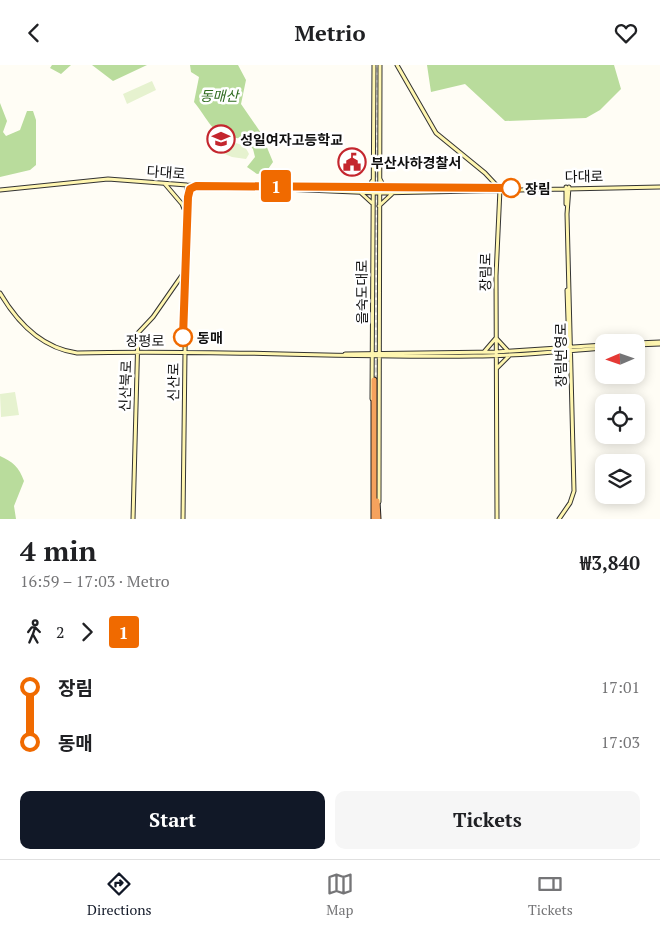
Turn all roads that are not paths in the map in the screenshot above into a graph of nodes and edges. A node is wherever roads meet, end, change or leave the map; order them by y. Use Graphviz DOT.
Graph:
graph roads {
  1 [pos="374,65"];
  2 [pos="380,65"];
  3 [pos="398,65"];
  4 [pos="379,176"];
  5 [pos="372,180"];
  6 [pos="165,183"];
  7 [pos="187,185"];
  8 [pos="567,187"];
  9 [pos="660,187"];
  10 [pos="500,189"];
  11 [pos="0,190"];
  12 [pos="360,192"];
  13 [pos="372,193"];
  14 [pos="378,193"];
  15 [pos="394,193"];
  16 [pos="372,203"];
  17 [pos="379,207"];
  18 [pos="186,213"];
  19 [pos="186,270"];
  20 [pos="0,293"];
  21 [pos="496,338"];
  22 [pos="660,343"];
  23 [pos="645,344"];
  24 [pos="595,348"];
  25 [pos="570,349"];
  26 [pos="138,351"];
  27 [pos="185,351"];
  28 [pos="483,352"];
  29 [pos="510,353"];
  30 [pos="450,354"];
  31 [pos="496,354"];
  32 [pos="372,355"];
  33 [pos="379,355"];
  34 [pos="496,368"];
  35 [pos="375,380"];
  36 [pos="376,509"];
  37 [pos="133,519"];
  38 [pos="183,519"];
  39 [pos="374,519"];
  40 [pos="378,519"];
  41 [pos="497,519"];
  42 [pos="559,519"];
  1 -- 5 [label="street, 을숙도대로"];
  2 -- 4 [label="street, 을숙도대로"];
  3 -- 10 [label="street"];
  4 -- 14 [label="street, 을숙도대로"];
  4 -- 15 [label="street"];
  5 -- 12 [label="street"];
  5 -- 13 [label="street, 을숙도대로"];
  6 -- 7 [label="street, 다대로"];
  6 -- 11 [label="street, 다대로"];
  6 -- 18 [label="street"];
  7 -- 12 [label="street, 다대로"];
  7 -- 18 [label="street, 신산로"];
  8 -- 9 [label="street, 다대로"];
  8 -- 10 [label="street, 다대로"];
  8 -- 25 [label="street, 장림번영로"];
  10 -- 15 [label="street, 다대로"];
  10 -- 21 [label="street, 장림로"];
  12 -- 13 [label="street, 다대로"];
  12 -- 16 [label="street"];
  13 -- 14 [label="street, 다대로"];
  13 -- 16 [label="street, 을숙도대로"];
  14 -- 15 [label="street, 다대로"];
  14 -- 17 [label="street, 을숙도대로"];
  15 -- 17 [label="street"];
  16 -- 32 [label="street, 을숙도대로"];
  17 -- 33 [label="street, 을숙도대로"];
  18 -- 19 [label="street, 신산로"];
  19 -- 26 [label="street, 신산북로"];
  19 -- 27 [label="street, 신산로"];
  20 -- 26 [label="street, 장평로"];
  21 -- 28 [label="street"];
  21 -- 29 [label="street"];
  21 -- 31 [label="street, 장림로"];
  22 -- 23 [label="street"];
  24 -- 25 [label="street, 장평로"];
  25 -- 29 [label="street, 장평로"];
  25 -- 42 [label="street, 장림번영로"];
  26 -- 27 [label="street, 장평로"];
  26 -- 37 [label="street, 신산북로"];
  27 -- 32 [label="street, 장평로"];
  27 -- 38 [label="street, 신산로"];
  28 -- 30 [label="street, 장평로"];
  28 -- 31 [label="street, 장평로"];
  29 -- 31 [label="street, 장평로"];
  29 -- 34 [label="street"];
  30 -- 31 [label="street, 장평로"];
  30 -- 33 [label="street, 장평로"];
  31 -- 34 [label="street, 장림로"];
  32 -- 33 [label="street, 장평로"];
  32 -- 36 [label="street, 을숙도대로"];
  33 -- 36 [label="street, 을숙도대로"];
  34 -- 41 [label="street, 장림로"];
  35 -- 36 [label="highway"];
  36 -- 39 [label="highway, 을숙도대로"];
  36 -- 40 [label="highway, 을숙도대로"];
}
